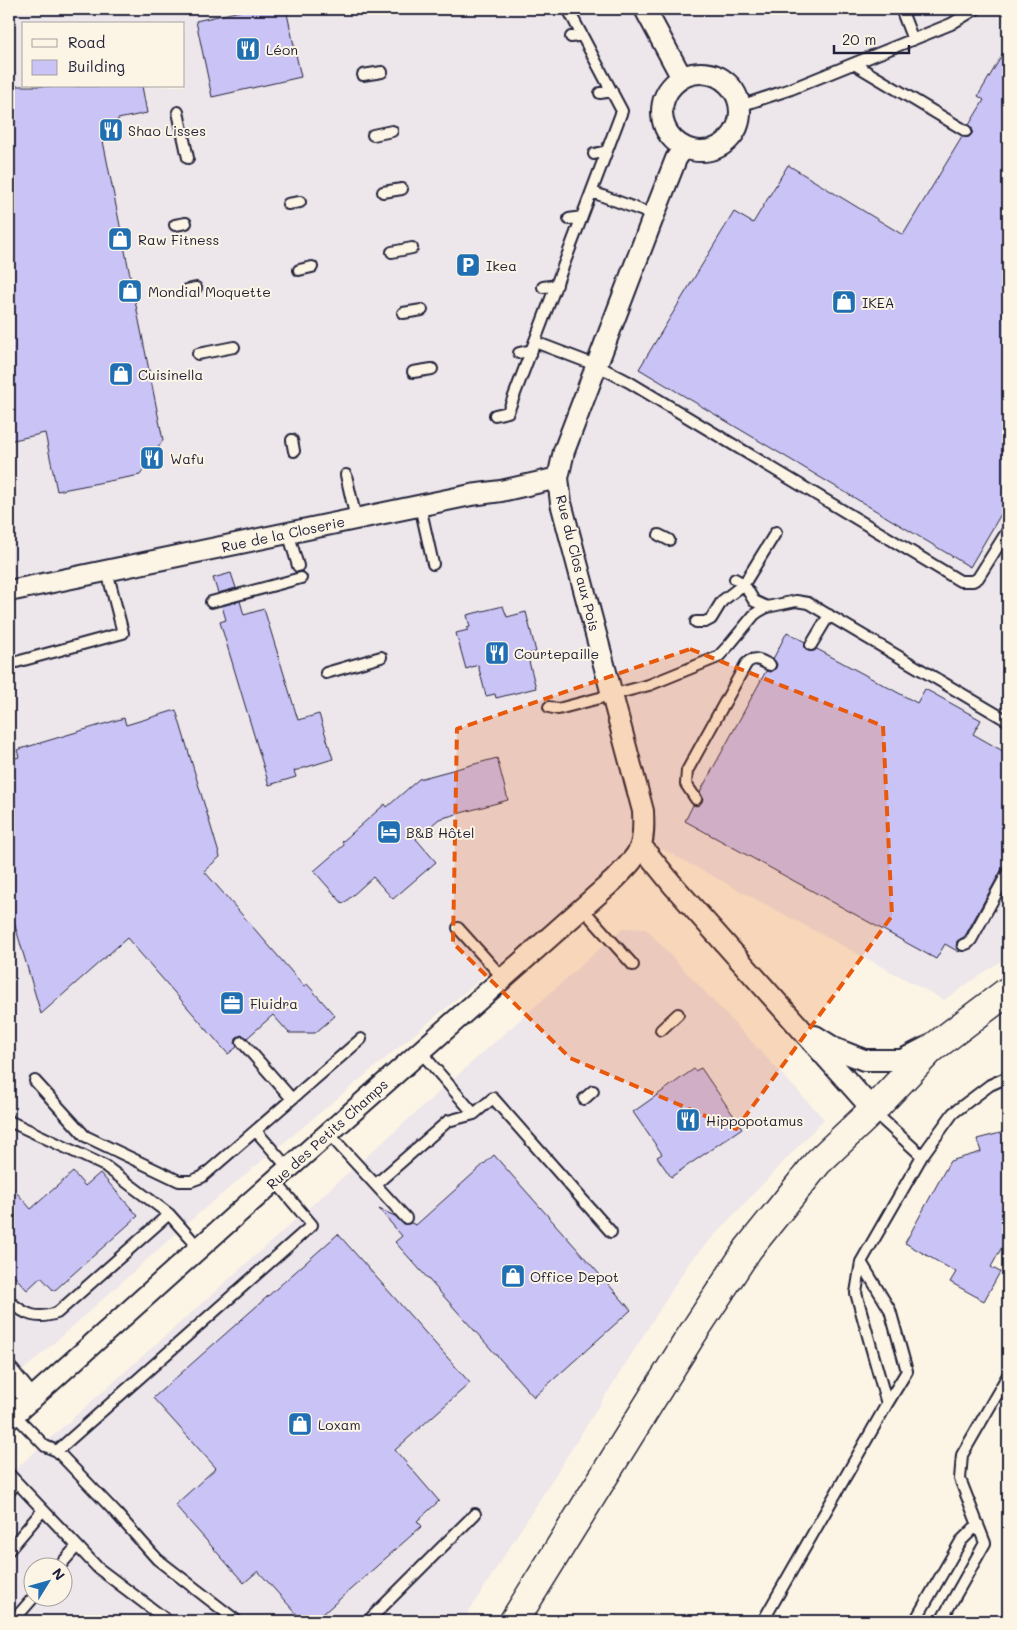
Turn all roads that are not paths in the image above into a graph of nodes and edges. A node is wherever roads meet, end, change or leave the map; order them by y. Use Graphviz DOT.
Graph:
graph roads {
  1 [pos="568,9"];
  2 [pos="645,9"];
  3 [pos="901,9"];
  4 [pos="976,9"];
  5 [pos="582,35"];
  6 [pos="571,37"];
  7 [pos="913,40"];
  8 [pos="854,64"];
  9 [pos="382,72"];
  10 [pos="363,75"];
  11 [pos="682,78"];
  12 [pos="612,91"];
  13 [pos="600,93"];
  14 [pos="740,106"];
  15 [pos="178,112"];
  16 [pos="392,131"];
  17 [pos="966,131"];
  18 [pos="373,135"];
  19 [pos="684,147"];
  20 [pos="607,151"];
  21 [pos="594,154"];
  22 [pos="188,158"];
  23 [pos="402,188"];
  24 [pos="382,192"];
  25 [pos="592,192"];
  26 [pos="300,202"];
  27 [pos="288,204"];
  28 [pos="654,215"];
  29 [pos="582,217"];
  30 [pos="569,220"];
  31 [pos="186,223"];
  32 [pos="175,225"];
  33 [pos="412,248"];
  34 [pos="392,252"];
  35 [pos="312,267"];
  36 [pos="299,270"];
  37 [pos="556,285"];
  38 [pos="544,288"];
  39 [pos="422,310"];
  40 [pos="403,313"];
  41 [pos="533,346"];
  42 [pos="234,347"];
  43 [pos="519,353"];
  44 [pos="198,354"];
  45 [pos="598,366"];
  46 [pos="432,368"];
  47 [pos="413,372"];
  48 [pos="495,415"];
  49 [pos="292,440"];
  50 [pos="294,451"];
  51 [pos="346,475"];
  52 [pos="558,478"];
  53 [pos="420,506"];
  54 [pos="356,518"];
  55 [pos="1008,530"];
  56 [pos="288,532"];
  57 [pos="776,532"];
  58 [pos="659,535"];
  59 [pos="668,540"];
  60 [pos="433,564"];
  61 [pos="298,566"];
  62 [pos="108,570"];
  63 [pos="300,578"];
  64 [pos="739,581"];
  65 [pos="9,591"];
  66 [pos="211,602"];
  67 [pos="767,608"];
  68 [pos="829,615"];
  69 [pos="696,622"];
  70 [pos="811,645"];
  71 [pos="381,657"];
  72 [pos="9,664"];
  73 [pos="770,665"];
  74 [pos="326,673"];
  75 [pos="613,695"];
  76 [pos="550,708"];
  77 [pos="1008,721"];
  78 [pos="696,799"];
  79 [pos="642,847"];
  80 [pos="1008,872"];
  81 [pos="582,908"];
  82 [pos="458,928"];
  83 [pos="963,945"];
  84 [pos="633,965"];
  85 [pos="503,978"];
  86 [pos="1008,990"];
  87 [pos="678,1014"];
  88 [pos="797,1025"];
  89 [pos="661,1030"];
  90 [pos="947,1037"];
  91 [pos="361,1039"];
  92 [pos="242,1042"];
  93 [pos="420,1051"];
  94 [pos="1008,1077"];
  95 [pos="35,1081"];
  96 [pos="593,1091"];
  97 [pos="292,1099"];
  98 [pos="584,1099"];
  99 [pos="873,1110"];
  100 [pos="474,1114"];
  101 [pos="9,1121"];
  102 [pos="256,1131"];
  103 [pos="328,1132"];
  104 [pos="922,1156"];
  105 [pos="282,1175"];
  106 [pos="376,1184"];
  107 [pos="169,1214"];
  108 [pos="406,1218"];
  109 [pos="612,1232"];
  110 [pos="199,1248"];
  111 [pos="861,1262"];
  112 [pos="9,1301"];
  113 [pos="9,1374"];
  114 [pos="1008,1375"];
  115 [pos="31,1400"];
  116 [pos="887,1404"];
  117 [pos="12,1417"];
  118 [pos="57,1451"];
  119 [pos="9,1474"];
  120 [pos="16,1483"];
  121 [pos="9,1492"];
  122 [pos="43,1510"];
  123 [pos="475,1514"];
  124 [pos="978,1524"];
  125 [pos="77,1546"];
  126 [pos="9,1550"];
  127 [pos="67,1558"];
  128 [pos="24,1608"];
  129 [pos="13,1621"];
  130 [pos="168,1621"];
  131 [pos="237,1621"];
  132 [pos="368,1621"];
  133 [pos="514,1621"];
  134 [pos="763,1621"];
  135 [pos="915,1621"];
  136 [pos="941,1621"];
  1 -- 5 [label="lane"];
  2 -- 11 [label="street"];
  3 -- 7 [label="lane"];
  4 -- 7 [label="lane"];
  5 -- 6 [label="lane"];
  5 -- 12 [label="lane"];
  7 -- 8 [label="lane"];
  8 -- 14 [label="lane"];
  8 -- 17 [label="lane"];
  9 -- 10 [label="lane"];
  11 -- 14 [label="street"];
  11 -- 19 [label="street"];
  12 -- 13 [label="lane"];
  12 -- 20 [label="lane"];
  14 -- 19 [label="street"];
  15 -- 22 [label="lane"];
  16 -- 18 [label="lane"];
  19 -- 28 [label="street, Rue du Clos aux Pois"];
  20 -- 21 [label="lane"];
  20 -- 25 [label="lane"];
  23 -- 24 [label="lane"];
  25 -- 28 [label="lane"];
  25 -- 29 [label="lane"];
  26 -- 27 [label="lane"];
  28 -- 45 [label="street, Rue du Clos aux Pois"];
  29 -- 30 [label="lane"];
  29 -- 37 [label="lane"];
  31 -- 32 [label="lane"];
  33 -- 34 [label="lane"];
  35 -- 36 [label="lane"];
  37 -- 38 [label="lane"];
  37 -- 41 [label="lane"];
  39 -- 40 [label="lane"];
  41 -- 43 [label="lane"];
  41 -- 45 [label="lane"];
  41 -- 48 [label="lane"];
  42 -- 44 [label="lane"];
  45 -- 52 [label="street, Rue du Clos aux Pois"];
  45 -- 55 [label="lane"];
  46 -- 47 [label="lane"];
  49 -- 50 [label="lane"];
  51 -- 54 [label="lane"];
  52 -- 53 [label="street, Rue de la Closerie"];
  52 -- 75 [label="street, Rue du Clos aux Pois"];
  53 -- 54 [label="street, Rue de la Closerie"];
  53 -- 60 [label="lane"];
  54 -- 56 [label="street, Rue de la Closerie"];
  56 -- 61 [label="lane"];
  56 -- 62 [label="street, Rue de la Closerie"];
  57 -- 64 [label="lane"];
  58 -- 59 [label="lane"];
  62 -- 65 [label="street, Rue de la Closerie"];
  62 -- 72 [label="lane"];
  63 -- 66 [label="lane"];
  64 -- 67 [label="lane"];
  64 -- 69 [label="lane"];
  67 -- 68 [label="lane"];
  67 -- 75 [label="lane"];
  68 -- 70 [label="lane"];
  68 -- 77 [label="lane"];
  71 -- 74 [label="lane"];
  73 -- 78 [label="lane"];
  75 -- 76 [label="lane"];
  75 -- 79 [label="street, Rue du Clos aux Pois"];
  79 -- 81 [label="street, Rue des Petits Champs"];
  79 -- 88 [label="street"];
  80 -- 83 [label="lane"];
  81 -- 84 [label="lane"];
  81 -- 85 [label="street, Rue des Petits Champs"];
  82 -- 85 [label="lane"];
  85 -- 93 [label="street, Rue des Petits Champs"];
  86 -- 90 [label="main road"];
  87 -- 89 [label="lane"];
  88 -- 90 [label="street"];
  88 -- 99 [label="street"];
  90 -- 99 [label="main road"];
  91 -- 97 [label="lane"];
  92 -- 97 [label="lane"];
  93 -- 100 [label="lane"];
  93 -- 103 [label="street, Rue des Petits Champs"];
  94 -- 104 [label="lane"];
  95 -- 102 [label="lane"];
  96 -- 98 [label="lane"];
  97 -- 102 [label="lane"];
  99 -- 104 [label="lane"];
  99 -- 133 [label="main road"];
  100 -- 106 [label="lane"];
  100 -- 109 [label="lane"];
  101 -- 107 [label="lane"];
  102 -- 105 [label="lane"];
  103 -- 105 [label="street, Rue des Petits Champs"];
  103 -- 106 [label="lane"];
  104 -- 111 [label="lane"];
  105 -- 110 [label="street, Rue des Petits Champs"];
  105 -- 118 [label="lane"];
  106 -- 108 [label="lane"];
  107 -- 110 [label="lane"];
  107 -- 112 [label="lane"];
  110 -- 115 [label="street, Rue des Petits Champs"];
  111 -- 116 [label="lane"];
  111 -- 116 [label="lane"];
  113 -- 115 [label="street"];
  114 -- 124 [label="lane"];
  115 -- 117 [label="street, Rue des Petits Champs"];
  116 -- 134 [label="lane"];
  117 -- 118 [label="lane"];
  118 -- 131 [label="lane"];
  119 -- 120 [label="lane"];
  120 -- 121 [label="lane"];
  120 -- 122 [label="lane"];
  122 -- 125 [label="lane"];
  122 -- 126 [label="lane"];
  123 -- 132 [label="lane"];
  124 -- 135 [label="lane"];
  124 -- 136 [label="lane"];
  125 -- 127 [label="lane"];
  125 -- 130 [label="lane"];
  128 -- 129 [label="lane"];
}
